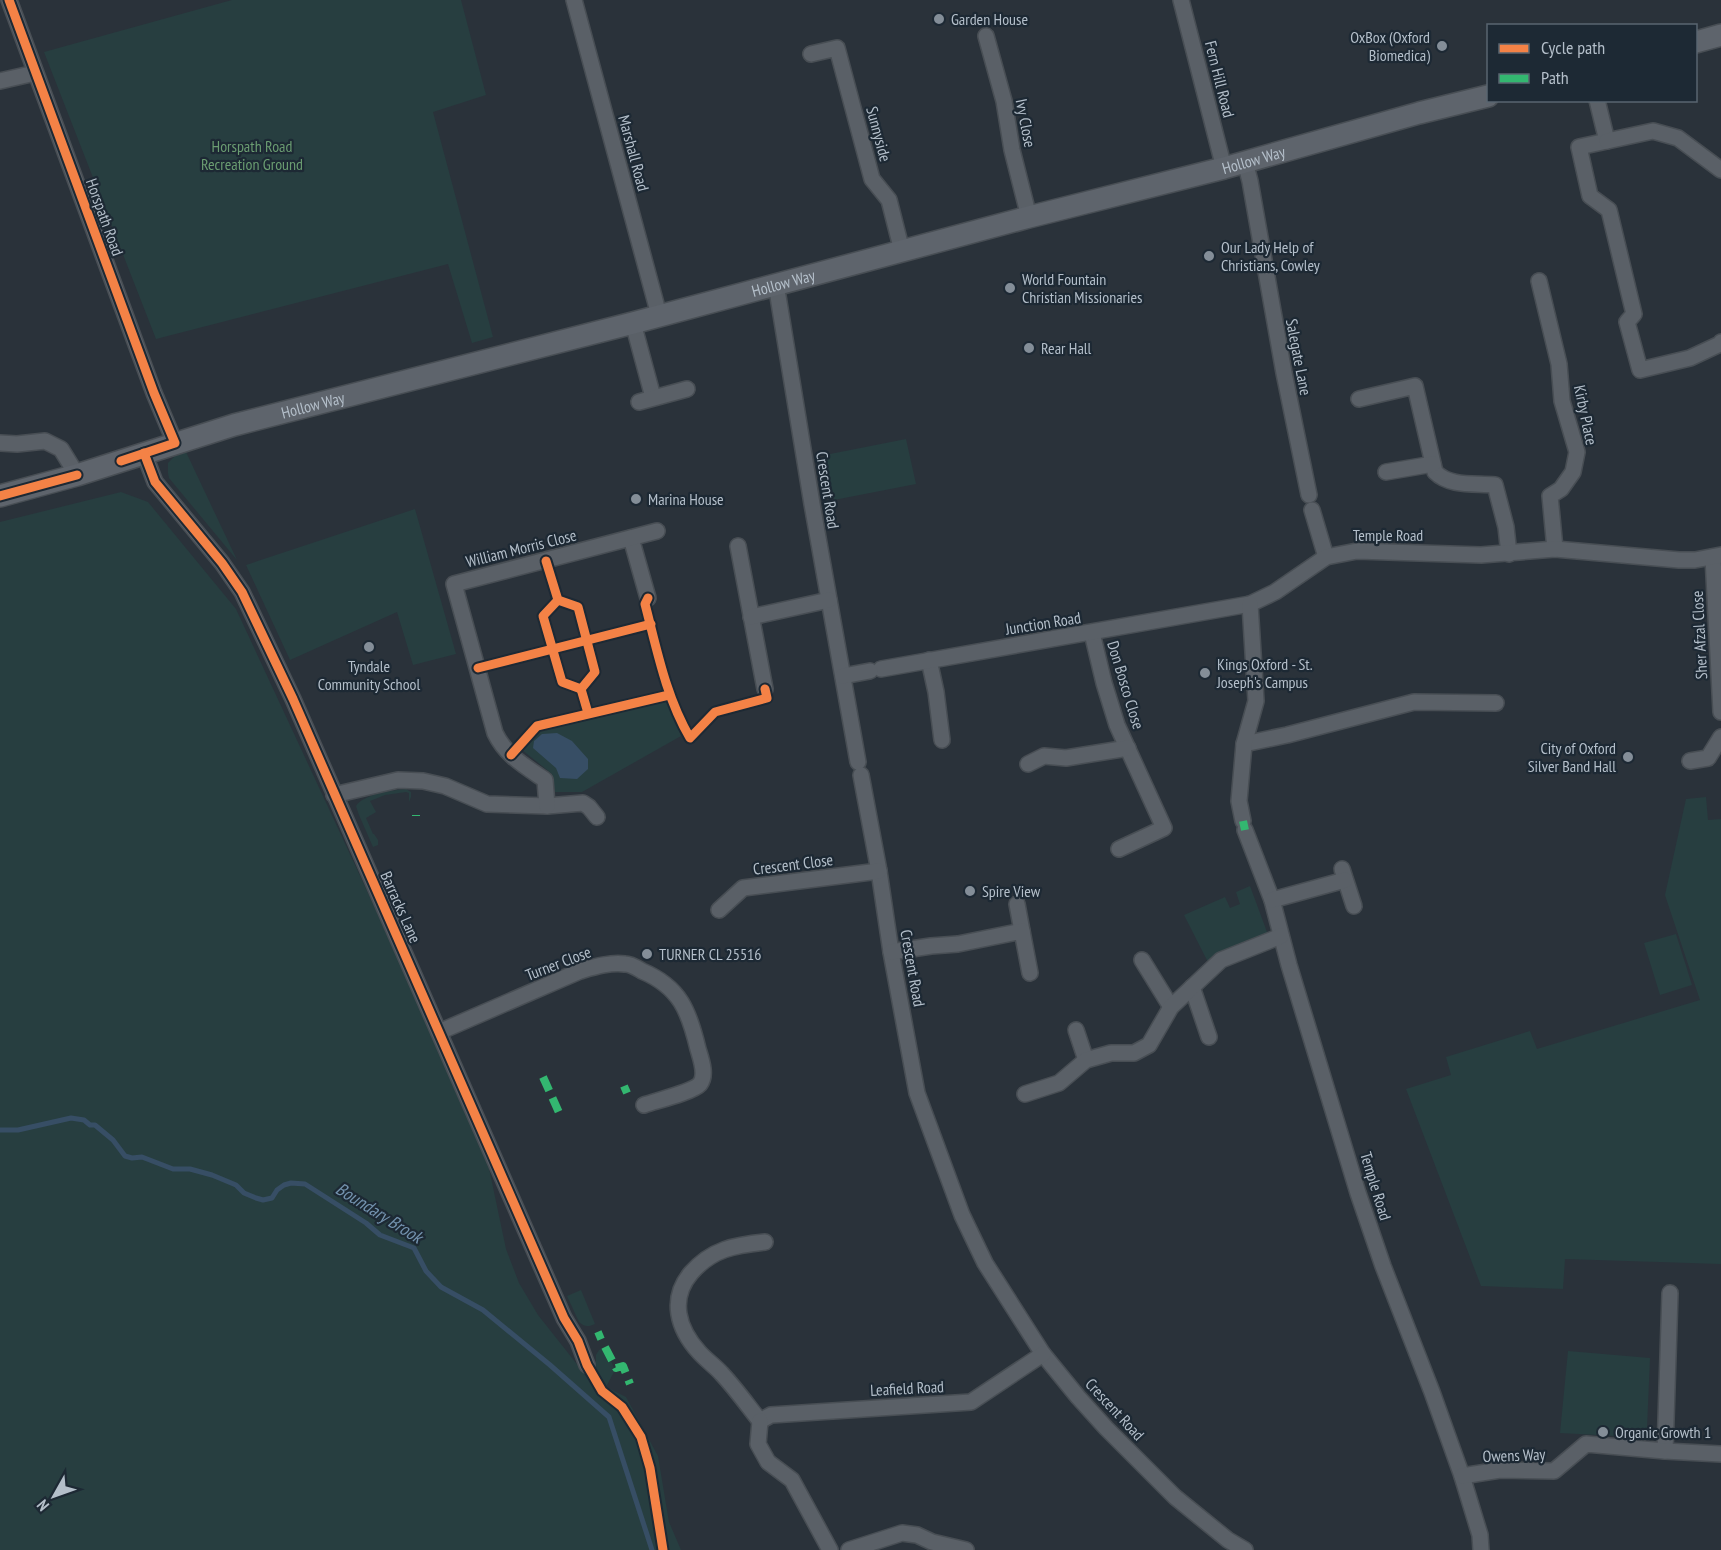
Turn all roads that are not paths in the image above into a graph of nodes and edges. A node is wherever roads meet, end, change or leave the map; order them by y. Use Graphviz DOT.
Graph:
graph roads {
  1 [pos="9,0"];
  2 [pos="574,0"];
  3 [pos="1181,0"];
  4 [pos="1721,35"];
  5 [pos="986,36"];
  6 [pos="1697,41"];
  7 [pos="811,54"];
  8 [pos="35,73"];
  9 [pos="0,81"];
  10 [pos="1487,96"];
  11 [pos="1597,102"];
  12 [pos="1607,141"];
  13 [pos="1245,162"];
  14 [pos="1224,168"];
  15 [pos="1721,170"];
  16 [pos="1029,217"];
  17 [pos="903,251"];
  18 [pos="1539,281"];
  19 [pos="776,284"];
  20 [pos="659,315"];
  21 [pos="633,323"];
  22 [pos="1721,342"];
  23 [pos="687,389"];
  24 [pos="1359,399"];
  25 [pos="0,443"];
  26 [pos="175,443"];
  27 [pos="144,453"];
  28 [pos="1433,464"];
  29 [pos="1386,472"];
  30 [pos="77,475"];
  31 [pos="0,496"];
  32 [pos="657,531"];
  33 [pos="632,538"];
  34 [pos="738,546"];
  35 [pos="1555,549"];
  36 [pos="1509,554"];
  37 [pos="1717,556"];
  38 [pos="1326,557"];
  39 [pos="648,598"];
  40 [pos="829,600"];
  41 [pos="1250,604"];
  42 [pos="752,617"];
  43 [pos="1092,633"];
  44 [pos="929,660"];
  45 [pos="843,676"];
  46 [pos="765,689"];
  47 [pos="1496,703"];
  48 [pos="1721,712"];
  49 [pos="1721,737"];
  50 [pos="942,740"];
  51 [pos="1244,744"];
  52 [pos="1128,748"];
  53 [pos="1690,761"];
  54 [pos="1028,764"];
  55 [pos="334,795"];
  56 [pos="547,806"];
  57 [pos="597,817"];
  58 [pos="1119,849"];
  59 [pos="879,871"];
  60 [pos="1272,900"];
  61 [pos="1017,904"];
  62 [pos="1354,906"];
  63 [pos="719,910"];
  64 [pos="1022,931"];
  65 [pos="1281,936"];
  66 [pos="891,952"];
  67 [pos="1142,960"];
  68 [pos="1030,973"];
  69 [pos="1192,987"];
  70 [pos="1171,1007"];
  71 [pos="1077,1030"];
  72 [pos="439,1032"];
  73 [pos="1209,1037"];
  74 [pos="1086,1060"];
  75 [pos="1025,1094"];
  76 [pos="644,1105"];
  77 [pos="765,1242"];
  78 [pos="1670,1293"];
  79 [pos="1043,1354"];
  80 [pos="587,1365"];
  81 [pos="760,1421"];
  82 [pos="1665,1451"];
  83 [pos="1721,1454"];
  84 [pos="1462,1476"];
  85 [pos="933,1546"];
  86 [pos="830,1550"];
  87 [pos="849,1550"];
  88 [pos="966,1550"];
  89 [pos="1245,1550"];
  90 [pos="1481,1550"];
  1 -- 8 [label="street, Horspath Road"];
  2 -- 20 [label="street, Marshall Road"];
  3 -- 14 [label="street, Fern Hill Road"];
  4 -- 6 [label="main road"];
  5 -- 16 [label="street, Ivy Close"];
  7 -- 17 [label="street, Sunnyside"];
  8 -- 9 [label="street"];
  8 -- 26 [label="street, Horspath Road"];
  10 -- 13 [label="main road, Hollow Way"];
  11 -- 12 [label="street"];
  12 -- 15 [label="street"];
  12 -- 22 [label="street"];
  13 -- 14 [label="main road, Hollow Way"];
  13 -- 38 [label="street, Salegate Lane"];
  14 -- 16 [label="main road, Hollow Way"];
  16 -- 17 [label="main road, Hollow Way"];
  17 -- 19 [label="main road, Hollow Way"];
  18 -- 35 [label="street, Kirby Place"];
  19 -- 20 [label="main road, Hollow Way"];
  19 -- 40 [label="street, Crescent Road"];
  20 -- 21 [label="main road, Hollow Way"];
  21 -- 23 [label="street"];
  21 -- 26 [label="main road, Hollow Way"];
  24 -- 28 [label="street"];
  25 -- 30 [label="street"];
  26 -- 27 [label="main road, Hollow Way"];
  27 -- 30 [label="main road, Hollow Way"];
  27 -- 55 [label="street, Barracks Lane"];
  28 -- 29 [label="street"];
  28 -- 36 [label="street"];
  30 -- 31 [label="main road, Hollow Way"];
  32 -- 33 [label="street, William Morris Close"];
  33 -- 39 [label="street"];
  33 -- 56 [label="street, William Morris Close"];
  34 -- 42 [label="street"];
  35 -- 36 [label="street, Temple Road"];
  35 -- 37 [label="street, Temple Road"];
  36 -- 38 [label="street, Temple Road"];
  37 -- 48 [label="street, Sher Afzal Close"];
  38 -- 41 [label="street, Temple Road"];
  40 -- 42 [label="street"];
  40 -- 45 [label="street, Crescent Road"];
  41 -- 43 [label="street, Junction Road"];
  41 -- 51 [label="street, Temple Road"];
  42 -- 46 [label="street"];
  43 -- 44 [label="street, Junction Road"];
  43 -- 52 [label="street, Don Bosco Close"];
  44 -- 45 [label="street, Junction Road"];
  44 -- 50 [label="street"];
  45 -- 59 [label="street, Crescent Road"];
  47 -- 51 [label="street"];
  49 -- 53 [label="street"];
  51 -- 60 [label="street, Temple Road"];
  52 -- 54 [label="street, Don Bosco Close"];
  52 -- 58 [label="street, Don Bosco Close"];
  55 -- 56 [label="street"];
  55 -- 72 [label="street, Barracks Lane"];
  56 -- 57 [label="street"];
  59 -- 63 [label="street, Crescent Close"];
  59 -- 66 [label="street, Crescent Road"];
  60 -- 62 [label="street"];
  60 -- 65 [label="street, Temple Road"];
  61 -- 64 [label="street"];
  64 -- 66 [label="street"];
  64 -- 68 [label="street"];
  65 -- 69 [label="street"];
  65 -- 84 [label="street, Temple Road"];
  66 -- 79 [label="street, Crescent Road"];
  67 -- 70 [label="street"];
  69 -- 70 [label="street"];
  69 -- 73 [label="street"];
  70 -- 74 [label="street"];
  71 -- 74 [label="street"];
  72 -- 76 [label="street, Turner Close"];
  72 -- 80 [label="street, Barracks Lane"];
  74 -- 75 [label="street"];
  77 -- 81 [label="street"];
  78 -- 82 [label="street"];
  79 -- 81 [label="street, Leafield Road"];
  79 -- 89 [label="street, Crescent Road"];
  81 -- 86 [label="street"];
  82 -- 83 [label="street, Owens Way"];
  82 -- 84 [label="street, Owens Way"];
  84 -- 90 [label="street, Temple Road"];
  85 -- 87 [label="street"];
  85 -- 88 [label="street"];
}
